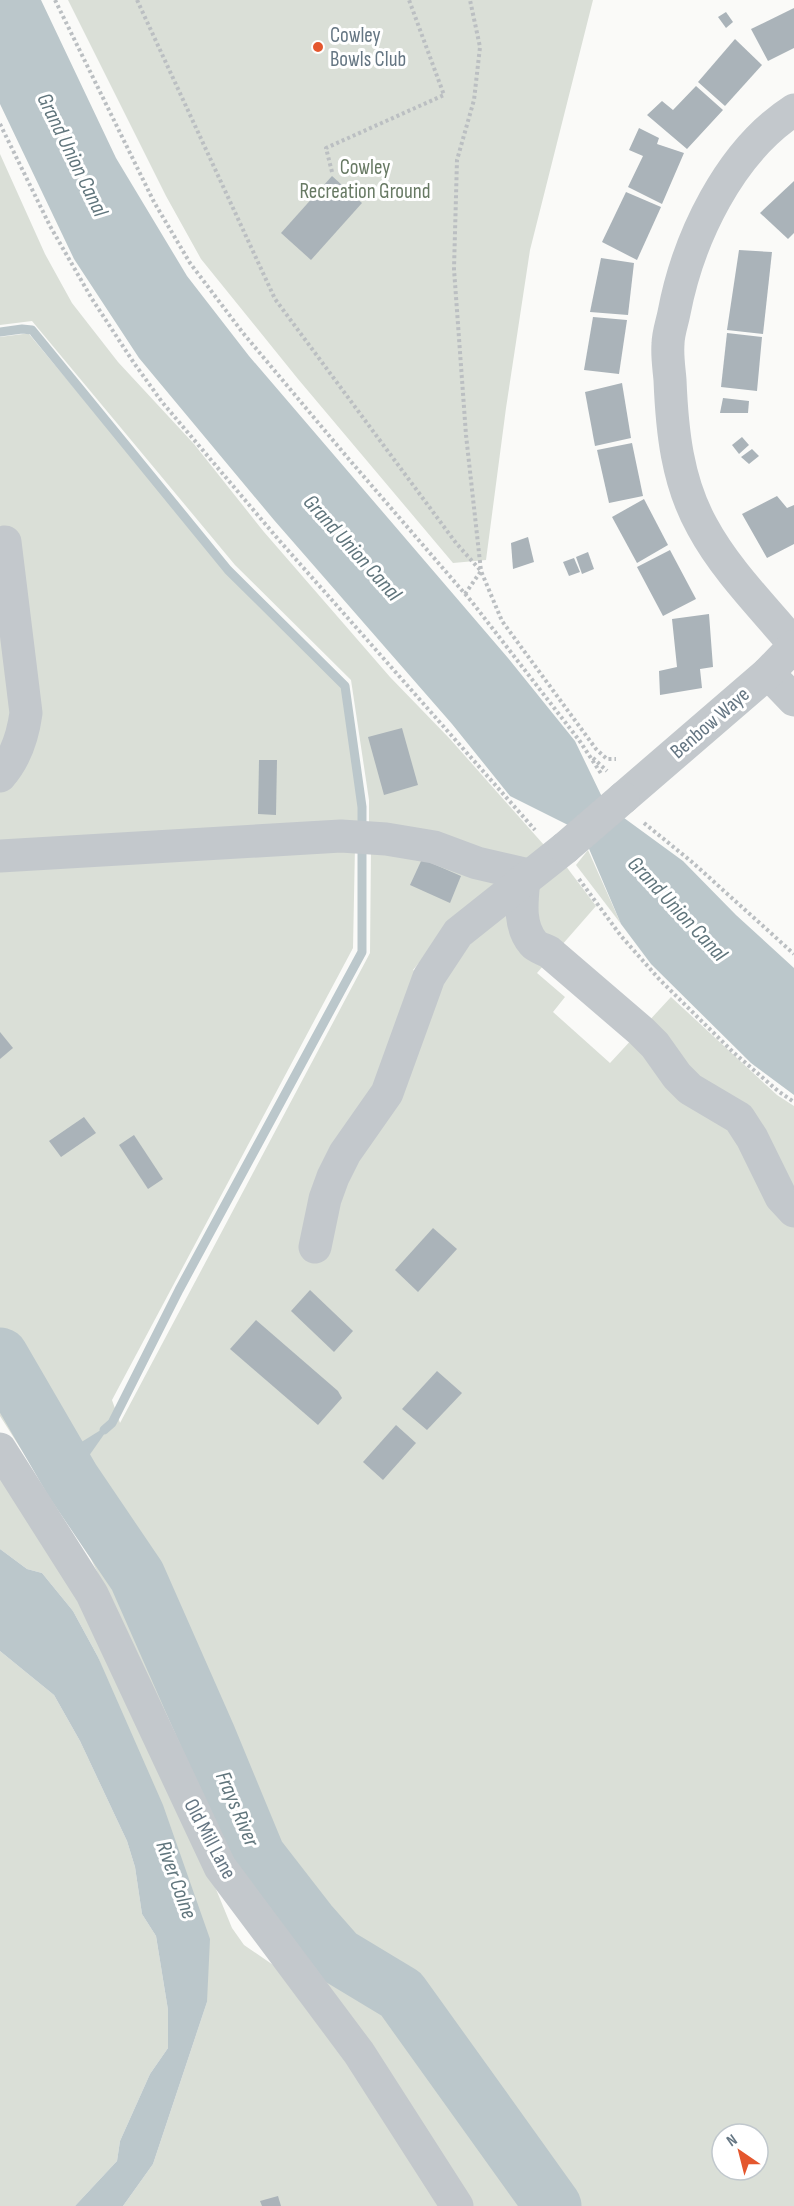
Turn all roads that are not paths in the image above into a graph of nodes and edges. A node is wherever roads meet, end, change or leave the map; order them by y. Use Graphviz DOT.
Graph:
graph roads {
  1 [pos="794,110"];
  2 [pos="4,542"];
  3 [pos="794,645"];
  4 [pos="768,673"];
  5 [pos="794,700"];
  6 [pos="0,776"];
  7 [pos="0,856"];
  8 [pos="526,877"];
  9 [pos="794,1211"];
  10 [pos="315,1247"];
  11 [pos="0,1449"];
  12 [pos="457,2206"];
  1 -- 3 [label="street"];
  2 -- 6 [label="street"];
  3 -- 4 [label="street, Benbow Waye"];
  4 -- 5 [label="street"];
  4 -- 8 [label="street, Benbow Waye, bridge"];
  7 -- 8 [label="street"];
  8 -- 9 [label="street"];
  8 -- 10 [label="street, Benbow Waye"];
  11 -- 12 [label="street, Old Mill Lane"];
}
